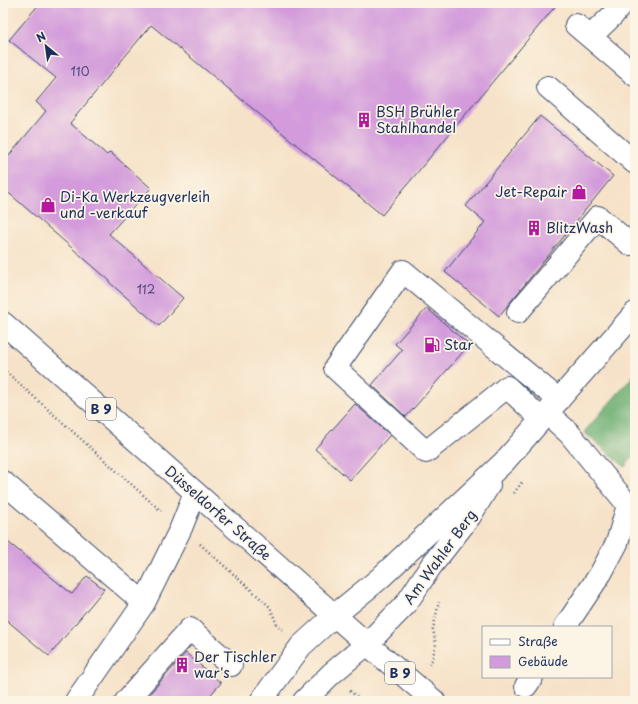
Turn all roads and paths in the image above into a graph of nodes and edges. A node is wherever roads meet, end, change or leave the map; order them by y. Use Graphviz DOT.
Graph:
graph roads {
  1 [pos="623,3"];
  2 [pos="635,75"];
  3 [pos="548,87"];
  4 [pos="635,163"];
  5 [pos="630,244"];
  6 [pos="518,312"];
  7 [pos="635,313"];
  8 [pos="3,323"];
  9 [pos="3,369"];
  10 [pos="549,411"];
  11 [pos="504,462"];
  12 [pos="525,476"];
  13 [pos="3,482"];
  14 [pos="195,493"];
  15 [pos="513,494"];
  16 [pos="631,508"];
  17 [pos="181,528"];
  18 [pos="440,596"];
  19 [pos="144,603"];
  20 [pos="335,615"];
  21 [pos="566,626"];
  22 [pos="367,644"];
  23 [pos="301,646"];
  24 [pos="231,665"];
  25 [pos="331,674"];
  26 [pos="413,684"];
  27 [pos="76,701"];
  28 [pos="126,701"];
  29 [pos="261,701"];
  30 [pos="304,701"];
  31 [pos="362,701"];
  32 [pos="434,701"];
  1 -- 2 [label="street"];
  3 -- 4 [label="street"];
  5 -- 6 [label="street"];
  7 -- 10 [label="street, Am Wahler Berg"];
  8 -- 14 [label="street, Düsseldorfer Straße / B 9"];
  9 -- 17 [label="path"];
  10 -- 10 [label="street"];
  10 -- 11 [label="street, Am Wahler Berg"];
  10 -- 16 [label="street"];
  11 -- 20 [label="street, Am Wahler Berg"];
  11 -- 22 [label="street, Am Wahler Berg"];
  12 -- 15 [label="path"];
  13 -- 19 [label="street"];
  14 -- 17 [label="street"];
  14 -- 20 [label="street, Düsseldorfer Straße / B 9"];
  16 -- 21 [label="street"];
  17 -- 19 [label="street"];
  17 -- 23 [label="path"];
  18 -- 26 [label="path"];
  19 -- 27 [label="street"];
  20 -- 22 [label="street, Düsseldorfer Straße / B 9"];
  20 -- 23 [label="street, Am Wahler Berg"];
  22 -- 25 [label="street, Am Wahler Berg"];
  22 -- 26 [label="street, Düsseldorfer Straße / B 9"];
  23 -- 29 [label="street, Am Wahler Berg"];
  24 -- 28 [label="street"];
  25 -- 30 [label="street, Am Wahler Berg"];
  25 -- 31 [label="path"];
  26 -- 32 [label="street, Düsseldorfer Straße / B 9"];
}
